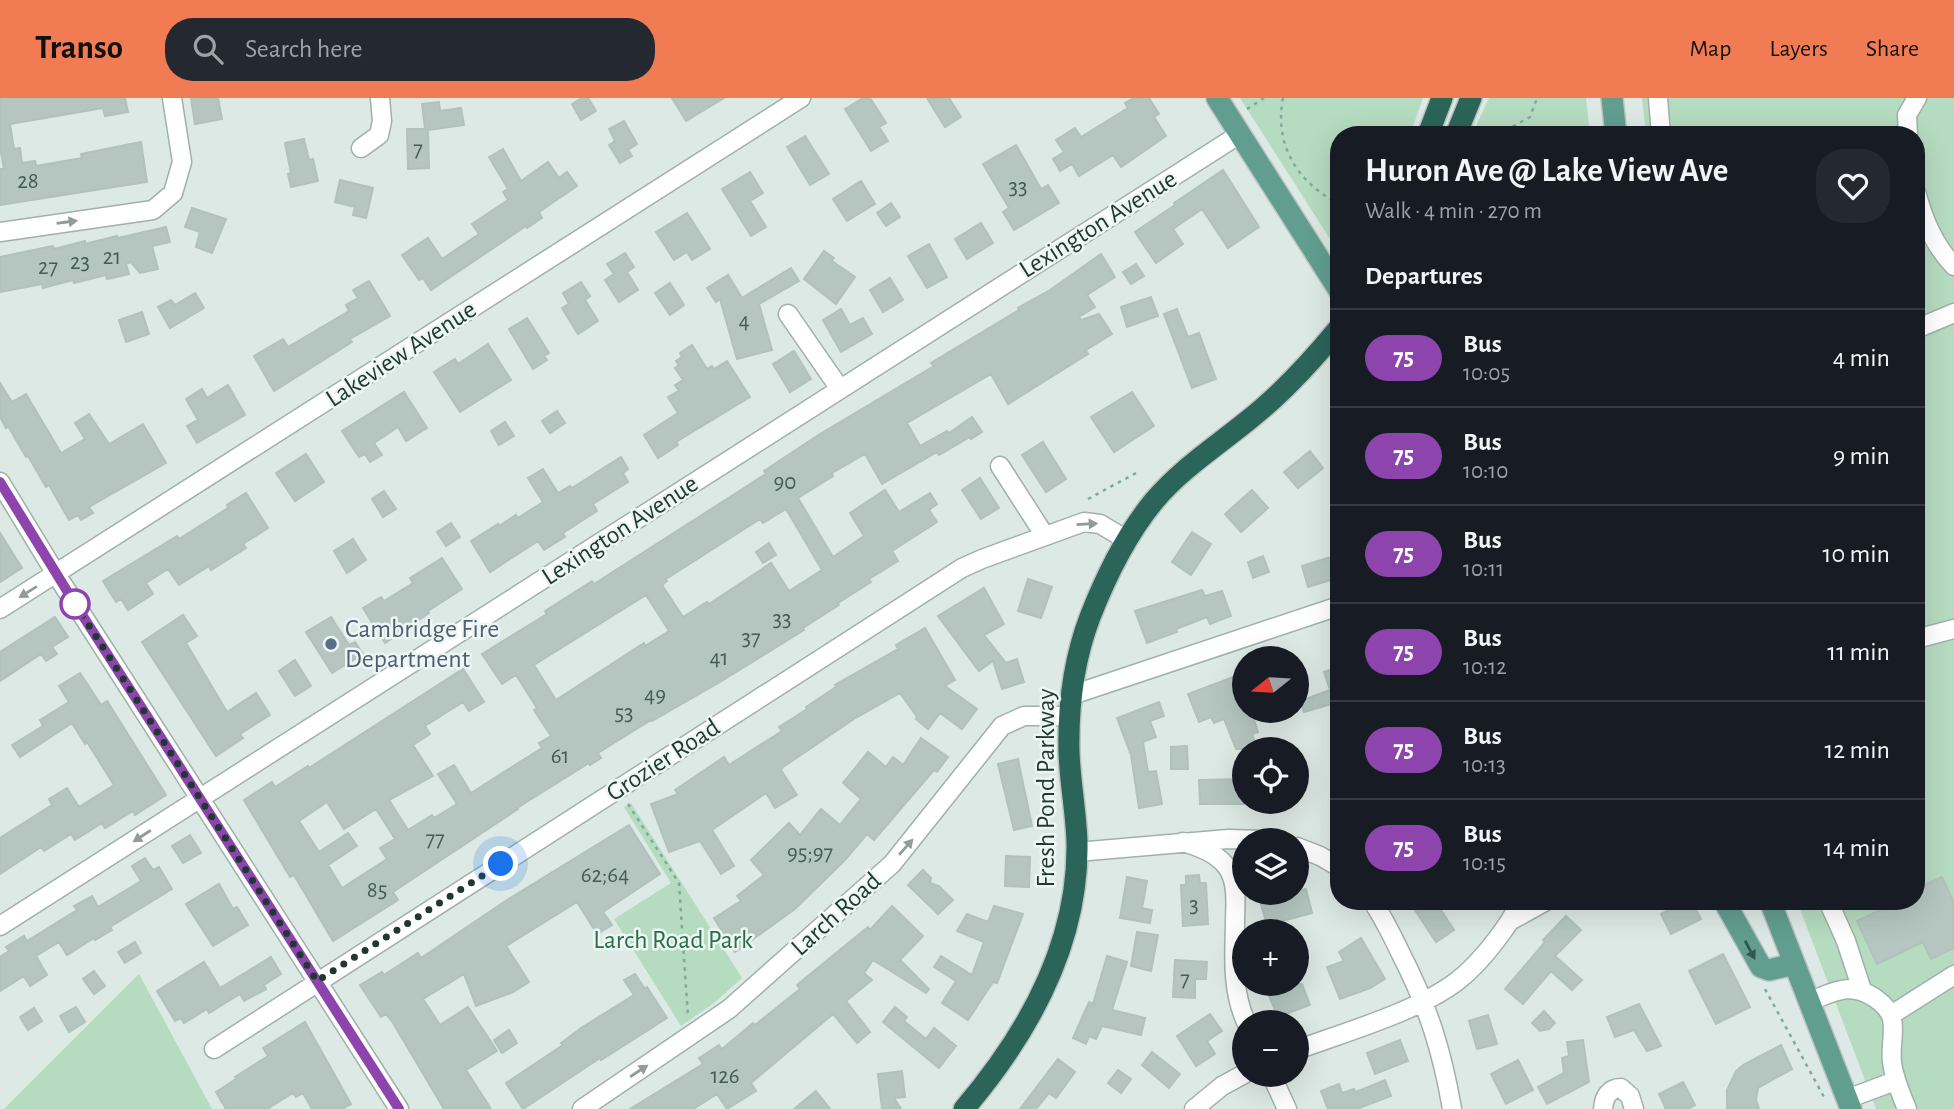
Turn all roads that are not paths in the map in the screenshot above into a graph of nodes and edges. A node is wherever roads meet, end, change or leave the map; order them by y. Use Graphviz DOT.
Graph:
graph roads {
  1 [pos="172,98"];
  2 [pos="380,98"];
  3 [pos="801,98"];
  4 [pos="1217,98"];
  5 [pos="1442,98"];
  6 [pos="1471,98"];
  7 [pos="1612,98"];
  8 [pos="1658,98"];
  9 [pos="1917,98"];
  10 [pos="1906,107"];
  11 [pos="1431,126"];
  12 [pos="1460,126"];
  13 [pos="1615,126"];
  14 [pos="1660,126"];
  15 [pos="1907,126"];
  16 [pos="1240,134"];
  17 [pos="361,148"];
  18 [pos="1925,221"];
  19 [pos="0,232"];
  20 [pos="1954,266"];
  21 [pos="1330,276"];
  22 [pos="1954,313"];
  23 [pos="788,314"];
  24 [pos="1925,325"];
  25 [pos="1330,337"];
  26 [pos="840,388"];
  27 [pos="1000,466"];
  28 [pos="0,482"];
  29 [pos="1045,536"];
  30 [pos="1127,540"];
  31 [pos="57,574"];
  32 [pos="0,609"];
  33 [pos="1330,609"];
  34 [pos="1954,629"];
  35 [pos="1925,637"];
  36 [pos="1071,706"];
  37 [pos="200,799"];
  38 [pos="1232,839"];
  39 [pos="1183,842"];
  40 [pos="1077,852"];
  41 [pos="1309,852"];
  42 [pos="1330,862"];
  43 [pos="1232,877"];
  44 [pos="1239,905"];
  45 [pos="1378,910"];
  46 [pos="1515,910"];
  47 [pos="1530,910"];
  48 [pos="1729,910"];
  49 [pos="1773,910"];
  50 [pos="1832,910"];
  51 [pos="1510,921"];
  52 [pos="0,926"];
  53 [pos="1794,964"];
  54 [pos="1954,975"];
  55 [pos="317,981"];
  56 [pos="1862,990"];
  57 [pos="1424,1001"];
  58 [pos="1808,1002"];
  59 [pos="1241,1010"];
  60 [pos="1891,1015"];
  61 [pos="1309,1046"];
  62 [pos="214,1049"];
  63 [pos="1232,1081"];
  64 [pos="1895,1081"];
  65 [pos="1277,1087"];
  66 [pos="1841,1103"];
  67 [pos="399,1109"];
  68 [pos="582,1109"];
  69 [pos="964,1109"];
  70 [pos="1194,1109"];
  71 [pos="1287,1109"];
  72 [pos="1452,1109"];
  73 [pos="1603,1109"];
  74 [pos="1634,1109"];
  75 [pos="1907,1109"];
  19 -- 1 [label="street, one-way"];
  2 -- 17 [label="street"];
  3 -- 31 [label="street, Lakeview Avenue"];
  4 -- 16 [label="main road"];
  5 -- 11 [label="highway"];
  6 -- 12 [label="highway"];
  7 -- 13 [label="main road"];
  8 -- 14 [label="street"];
  9 -- 10 [label="street"];
  10 -- 15 [label="street"];
  16 -- 21 [label="main road"];
  16 -- 26 [label="street, Lexington Avenue"];
  18 -- 20 [label="street"];
  22 -- 24 [label="street"];
  23 -- 26 [label="street"];
  25 -- 30 [label="highway, Fresh Pond Parkway"];
  26 -- 37 [label="street, Lexington Avenue"];
  27 -- 29 [label="street"];
  28 -- 31 [label="street"];
  29 -- 30 [label="street, Grozier Road, one-way"];
  29 -- 55 [label="street, Grozier Road"];
  30 -- 36 [label="highway, Fresh Pond Parkway"];
  31 -- 32 [label="street, Lakeview Avenue, one-way"];
  31 -- 37 [label="street"];
  33 -- 36 [label="street, Larch Road"];
  34 -- 35 [label="street"];
  36 -- 40 [label="highway, Fresh Pond Parkway"];
  68 -- 36 [label="street, Larch Road, one-way"];
  37 -- 52 [label="street, Lexington Avenue, one-way"];
  37 -- 55 [label="street"];
  38 -- 39 [label="street"];
  39 -- 40 [label="street"];
  39 -- 43 [label="street"];
  40 -- 69 [label="highway, Fresh Pond Parkway"];
  41 -- 42 [label="street"];
  44 -- 59 [label="street"];
  45 -- 57 [label="street"];
  46 -- 51 [label="street"];
  47 -- 51 [label="street"];
  48 -- 53 [label="main road, one-way"];
  49 -- 53 [label="main road"];
  50 -- 56 [label="street"];
  51 -- 57 [label="street"];
  53 -- 58 [label="main road"];
  54 -- 60 [label="street"];
  55 -- 62 [label="street, Grozier Road"];
  55 -- 67 [label="street"];
  56 -- 58 [label="street"];
  56 -- 60 [label="street"];
  57 -- 61 [label="street"];
  57 -- 72 [label="street"];
  58 -- 66 [label="main road"];
  60 -- 64 [label="street"];
  63 -- 70 [label="street"];
  64 -- 66 [label="street"];
  64 -- 75 [label="street"];
  65 -- 71 [label="street"];
  73 -- 74 [label="street"];
}
